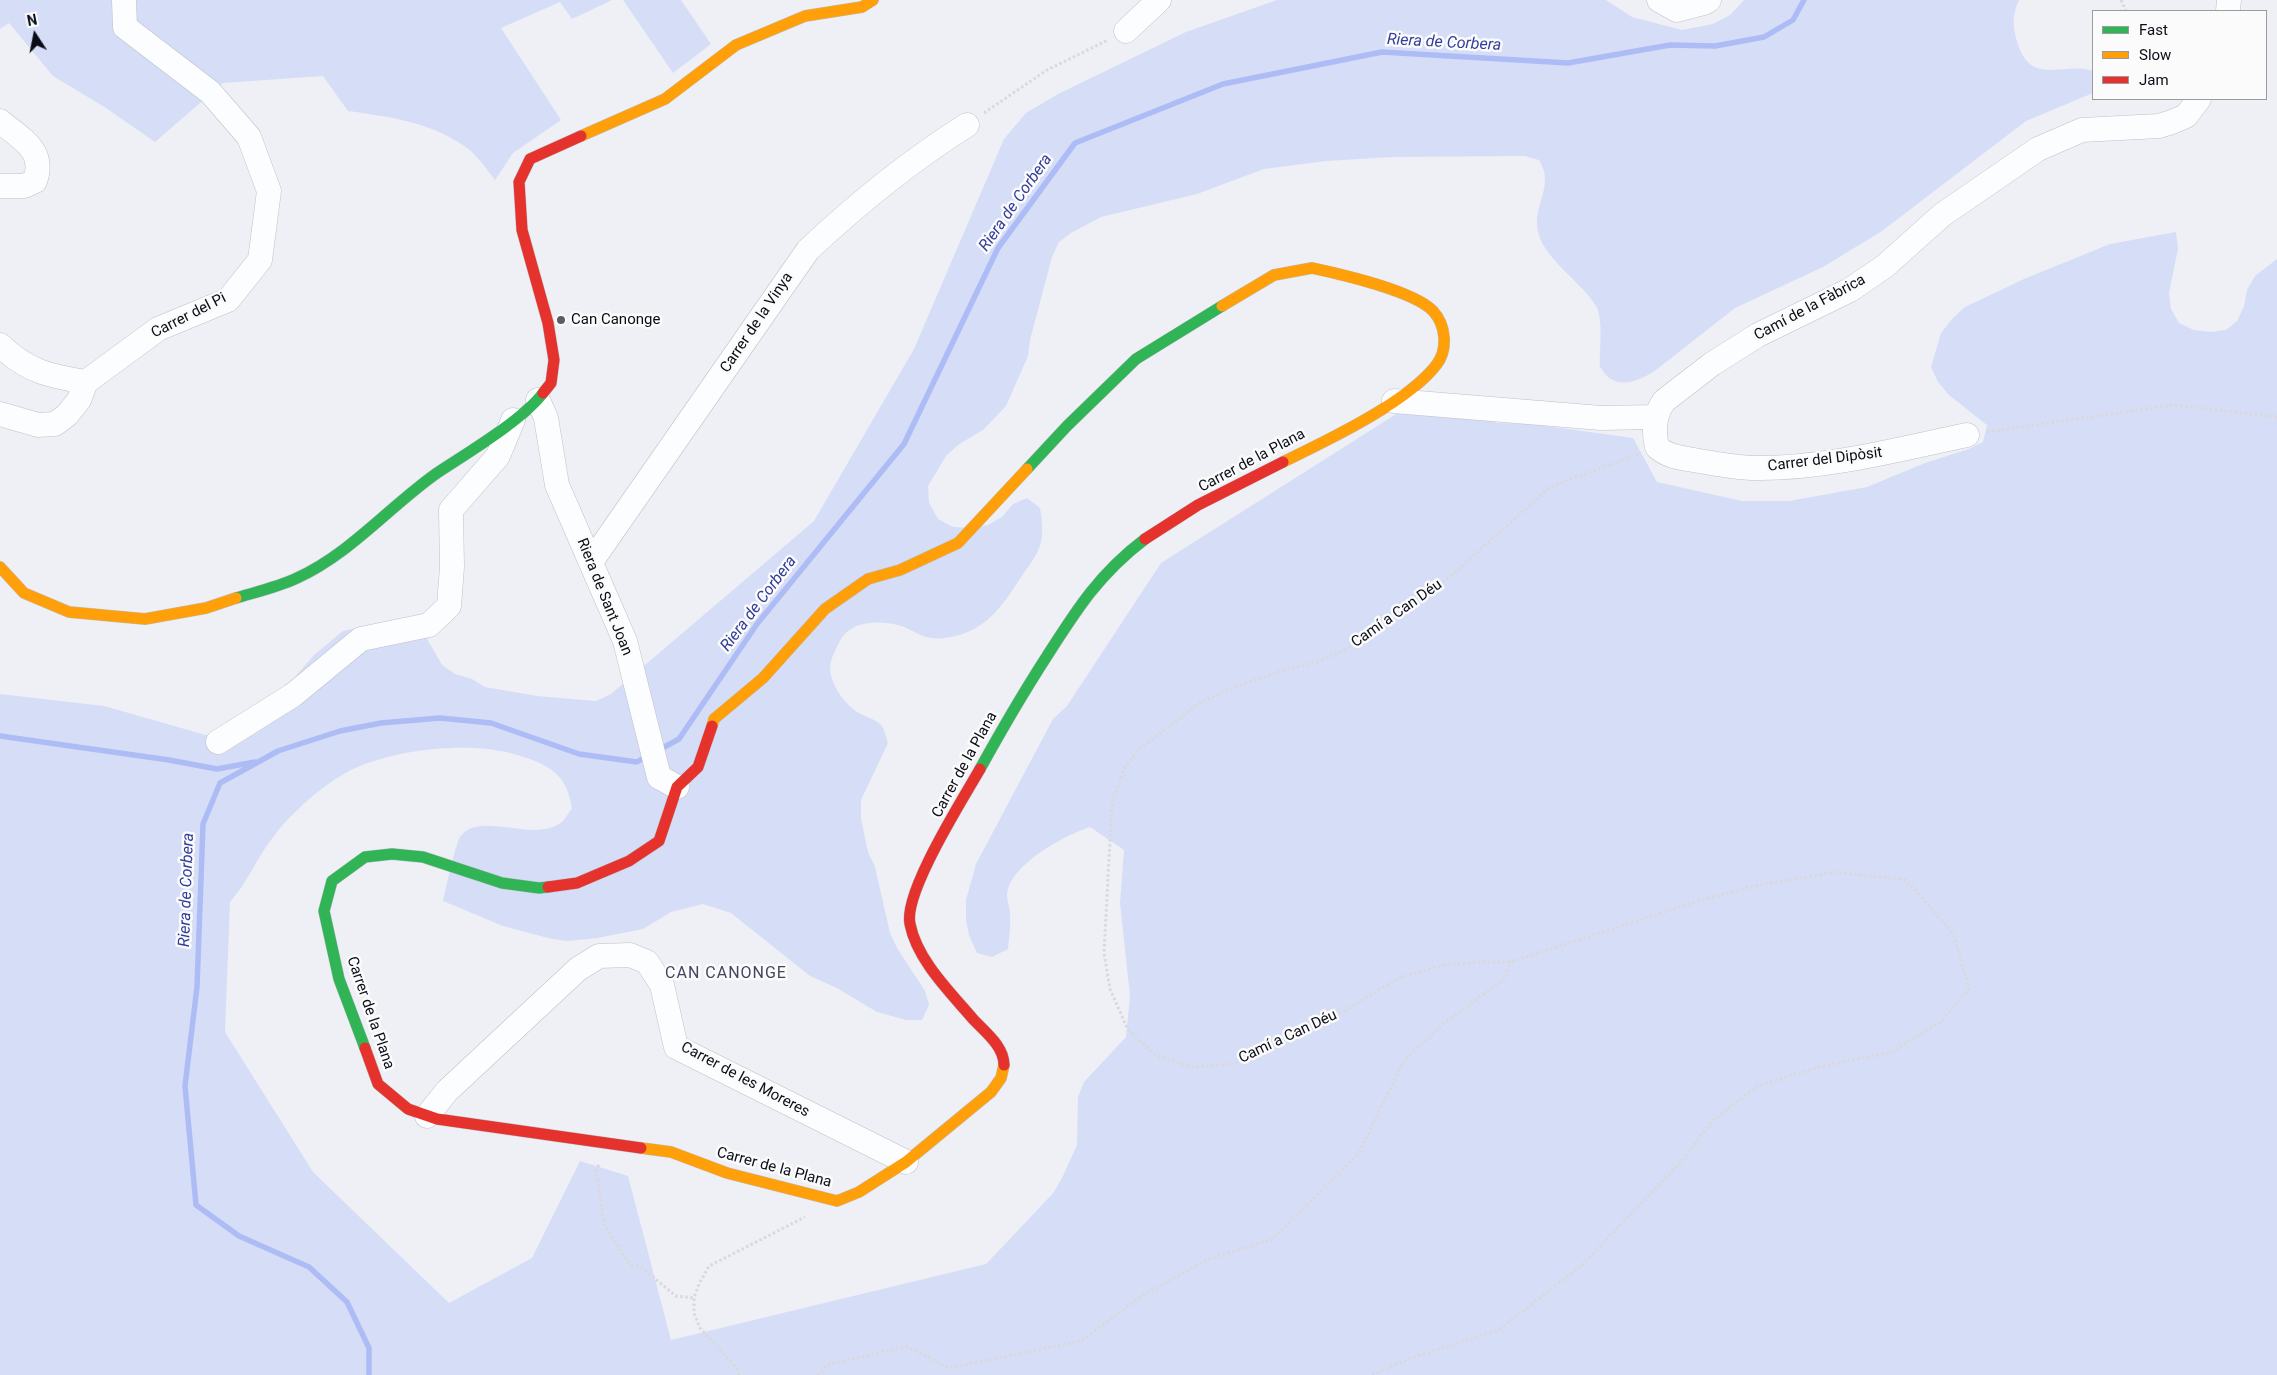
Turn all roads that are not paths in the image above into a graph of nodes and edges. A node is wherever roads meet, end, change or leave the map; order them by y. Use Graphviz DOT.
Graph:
graph roads {
  1 [pos="124,0"];
  2 [pos="873,0"];
  3 [pos="1160,0"];
  4 [pos="1659,0"];
  5 [pos="1709,0"];
  6 [pos="1126,31"];
  7 [pos="2198,100"];
  8 [pos="0,121"];
  9 [pos="967,125"];
  10 [pos="0,186"];
  11 [pos="0,345"];
  12 [pos="86,382"];
  13 [pos="538,400"];
  14 [pos="1394,401"];
  15 [pos="0,414"];
  16 [pos="1656,416"];
  17 [pos="513,420"];
  18 [pos="1967,435"];
  19 [pos="591,562"];
  20 [pos="0,567"];
  21 [pos="218,742"];
  22 [pos="668,782"];
  23 [pos="427,1116"];
  24 [pos="906,1162"];
  1 -- 12 [label="street, Carrer del Pi"];
  2 -- 13 [label="street"];
  3 -- 6 [label="street"];
  4 -- 5 [label="street"];
  7 -- 16 [label="street, Camí de la Fàbrica"];
  8 -- 10 [label="street"];
  9 -- 19 [label="street, Carrer de la Vinya"];
  11 -- 12 [label="street"];
  12 -- 15 [label="street, Carrer del Pi"];
  13 -- 17 [label="street"];
  13 -- 19 [label="street, Riera de Sant Joan"];
  14 -- 16 [label="street"];
  14 -- 22 [label="street, Carrer de la Plana"];
  14 -- 24 [label="street, Carrer de la Plana"];
  16 -- 18 [label="street, Carrer del Dipòsit"];
  17 -- 20 [label="street"];
  17 -- 21 [label="street"];
  19 -- 22 [label="street, Riera de Sant Joan"];
  22 -- 23 [label="street, Carrer de la Plana"];
  23 -- 24 [label="street, Carrer de la Plana"];
  23 -- 24 [label="street, Carrer de les Moreres"];
}
